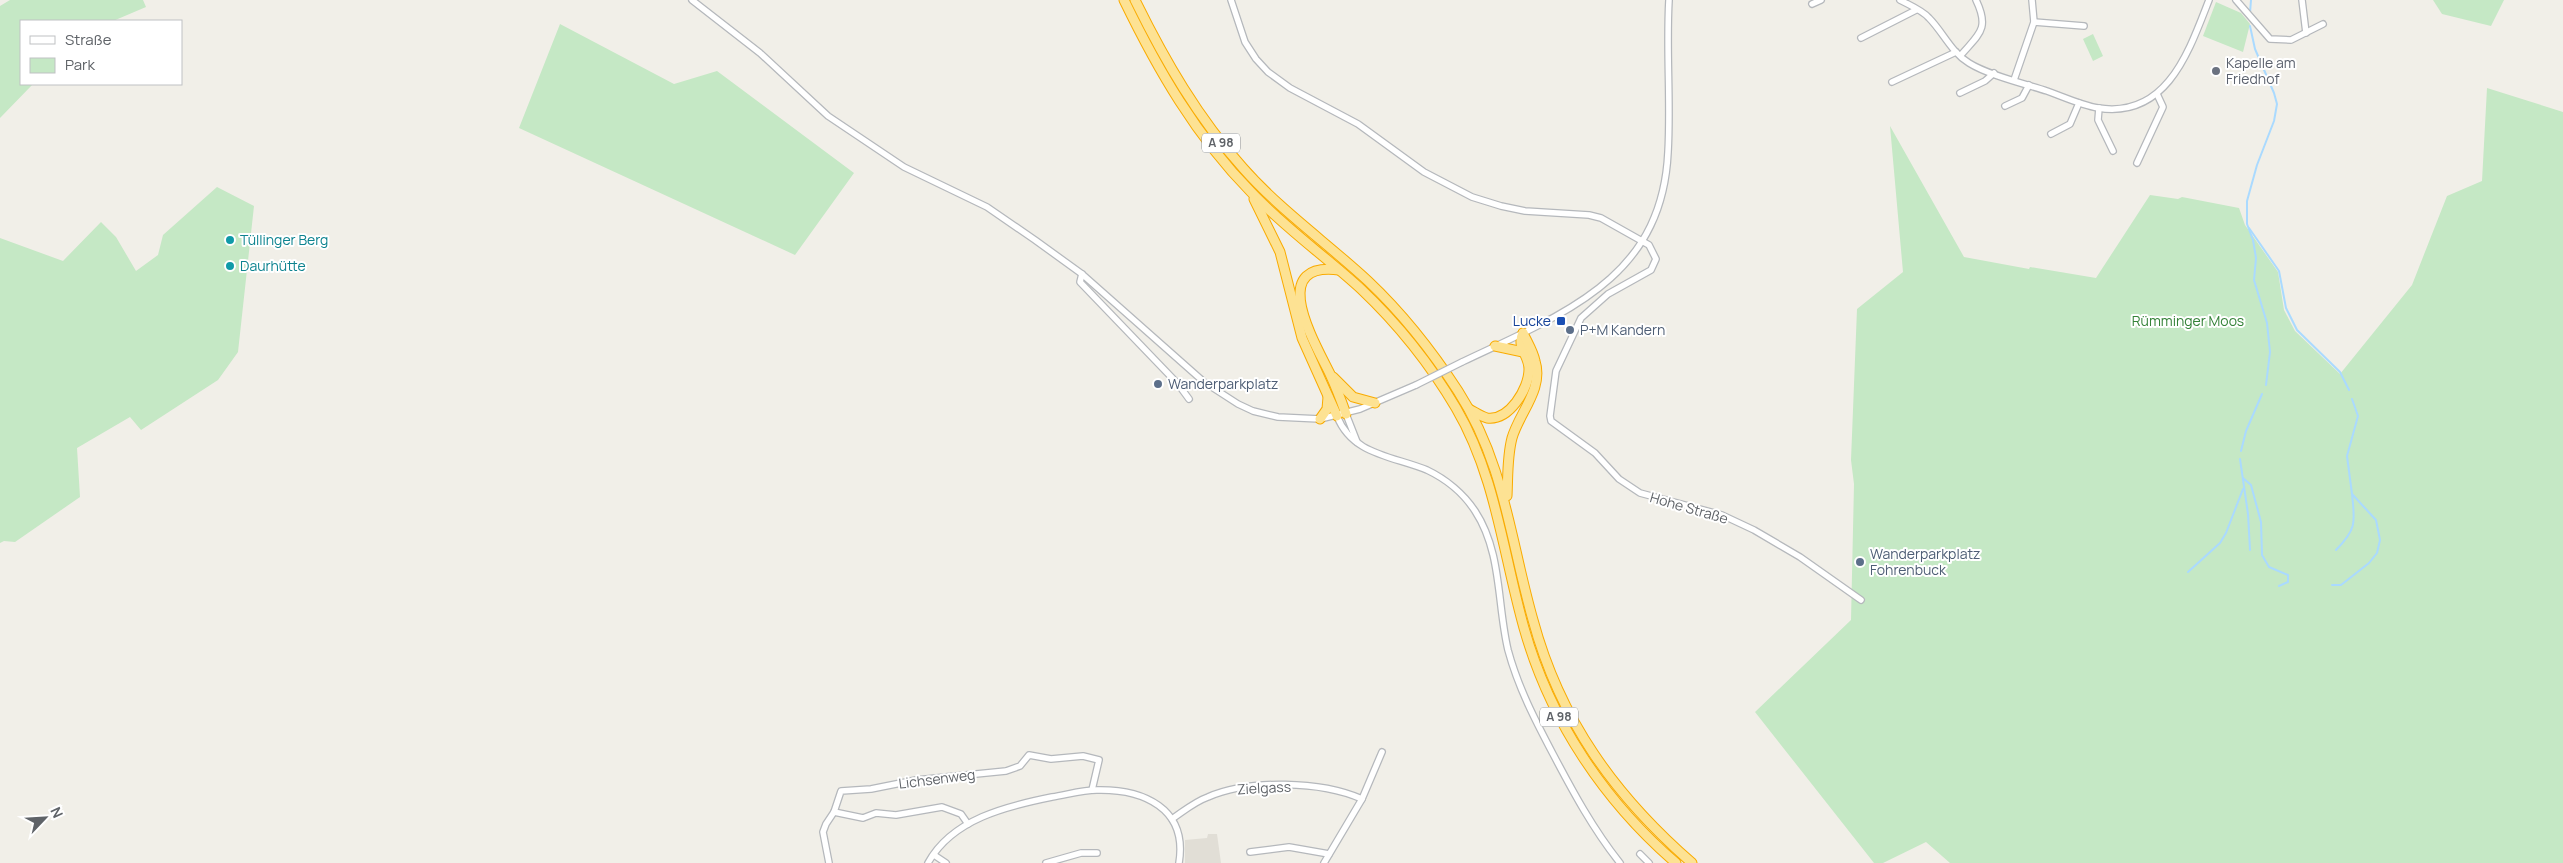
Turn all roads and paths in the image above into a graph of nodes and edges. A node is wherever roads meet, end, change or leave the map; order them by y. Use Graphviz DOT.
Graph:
graph roads {
  1 [pos="692,0"];
  2 [pos="1124,0"];
  3 [pos="1135,0"];
  4 [pos="1231,0"];
  5 [pos="1669,0"];
  6 [pos="1820,0"];
  7 [pos="1900,0"];
  8 [pos="1976,0"];
  9 [pos="2032,0"];
  10 [pos="2209,0"];
  11 [pos="2236,0"];
  12 [pos="2302,0"];
  13 [pos="1812,4"];
  14 [pos="1916,10"];
  15 [pos="2034,22"];
  16 [pos="2323,24"];
  17 [pos="2084,26"];
  18 [pos="2306,33"];
  19 [pos="1861,38"];
  20 [pos="1958,54"];
  21 [pos="1994,73"];
  22 [pos="2014,80"];
  23 [pos="1892,82"];
  24 [pos="2028,85"];
  25 [pos="1960,92"];
  26 [pos="2157,94"];
  27 [pos="2080,103"];
  28 [pos="2005,106"];
  29 [pos="2099,108"];
  30 [pos="2050,134"];
  31 [pos="2113,152"];
  32 [pos="2137,162"];
  33 [pos="1251,192"];
  34 [pos="1642,241"];
  35 [pos="1339,270"];
  36 [pos="1082,274"];
  37 [pos="1523,333"];
  38 [pos="1495,346"];
  39 [pos="1523,352"];
  40 [pos="1330,374"];
  41 [pos="1328,395"];
  42 [pos="1189,399"];
  43 [pos="1375,404"];
  44 [pos="1468,408"];
  45 [pos="1342,415"];
  46 [pos="1320,419"];
  47 [pos="1506,504"];
  48 [pos="1861,600"];
  49 [pos="1382,752"];
  50 [pos="1092,790"];
  51 [pos="1362,799"];
  52 [pos="834,812"];
  53 [pos="1172,819"];
  54 [pos="968,824"];
  55 [pos="1250,852"];
  56 [pos="1097,853"];
  57 [pos="1330,854"];
  58 [pos="1640,854"];
  59 [pos="934,855"];
  60 [pos="1180,861"];
  61 [pos="829,863"];
  62 [pos="928,863"];
  63 [pos="946,863"];
  64 [pos="1046,863"];
  65 [pos="1324,863"];
  66 [pos="1620,863"];
  67 [pos="1649,863"];
  68 [pos="1676,863"];
  69 [pos="1692,863"];
  1 -- 36 [label="street"];
  2 -- 33 [label="highway, A 98"];
  3 -- 44 [label="highway, A 98"];
  4 -- 34 [label="street"];
  5 -- 34 [label="street"];
  6 -- 13 [label="street"];
  7 -- 14 [label="street"];
  8 -- 20 [label="street"];
  9 -- 15 [label="street"];
  10 -- 26 [label="street"];
  11 -- 18 [label="street"];
  12 -- 18 [label="street"];
  14 -- 19 [label="street"];
  14 -- 20 [label="street"];
  15 -- 17 [label="street"];
  15 -- 22 [label="street"];
  16 -- 18 [label="street"];
  20 -- 21 [label="street"];
  20 -- 23 [label="street"];
  21 -- 22 [label="street"];
  21 -- 25 [label="street"];
  22 -- 24 [label="street"];
  24 -- 27 [label="street"];
  24 -- 28 [label="street"];
  26 -- 29 [label="street"];
  26 -- 32 [label="street"];
  27 -- 29 [label="street"];
  27 -- 30 [label="street"];
  29 -- 31 [label="street"];
  33 -- 35 [label="highway, A 98"];
  33 -- 41 [label="highway"];
  34 -- 37 [label="street"];
  34 -- 48 [label="street, Hohe Straße"];
  35 -- 40 [label="highway"];
  35 -- 68 [label="highway, A 98"];
  36 -- 42 [label="street"];
  36 -- 46 [label="street"];
  37 -- 38 [label="street"];
  37 -- 39 [label="highway"];
  37 -- 47 [label="highway"];
  38 -- 39 [label="highway"];
  38 -- 43 [label="street, bridge"];
  39 -- 44 [label="highway"];
  40 -- 43 [label="highway"];
  40 -- 45 [label="highway"];
  41 -- 45 [label="highway"];
  41 -- 46 [label="highway"];
  43 -- 45 [label="street"];
  44 -- 47 [label="highway, A 98"];
  45 -- 46 [label="street"];
  45 -- 66 [label="street"];
  47 -- 69 [label="highway, A 98"];
  49 -- 51 [label="street"];
  50 -- 52 [label="street, Lichsenweg"];
  50 -- 53 [label="street"];
  50 -- 54 [label="street"];
  51 -- 53 [label="street, Zielgass"];
  51 -- 57 [label="street"];
  52 -- 54 [label="street"];
  52 -- 61 [label="street"];
  53 -- 60 [label="street"];
  54 -- 59 [label="street"];
  55 -- 57 [label="street"];
  56 -- 64 [label="street"];
  57 -- 65 [label="street"];
  58 -- 67 [label="street"];
  59 -- 62 [label="street"];
  59 -- 63 [label="street"];
}
